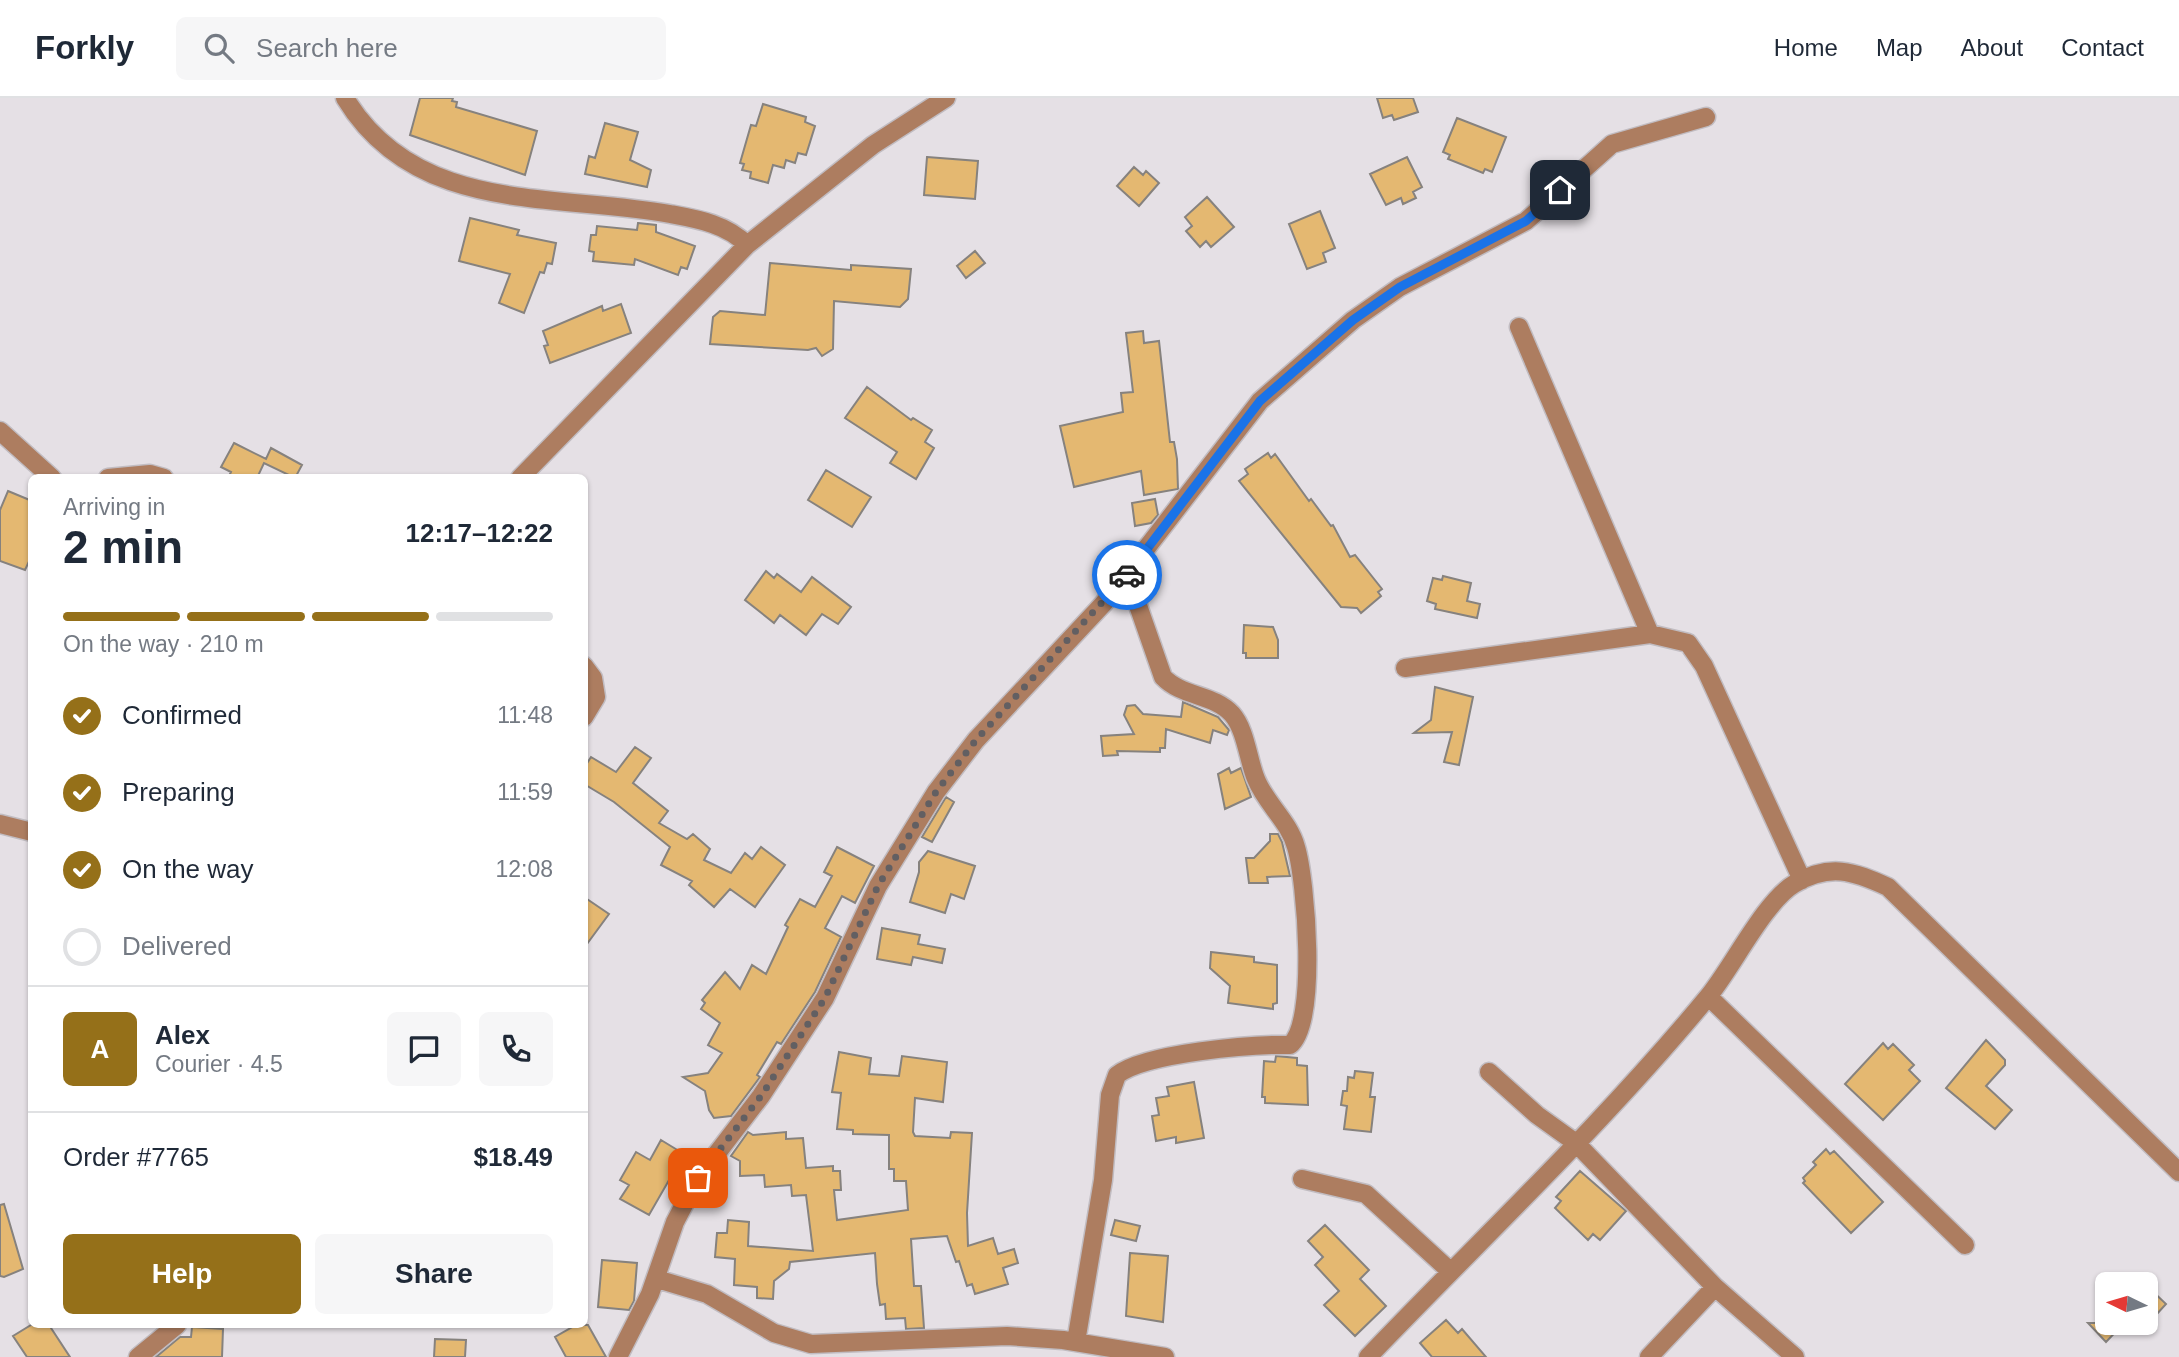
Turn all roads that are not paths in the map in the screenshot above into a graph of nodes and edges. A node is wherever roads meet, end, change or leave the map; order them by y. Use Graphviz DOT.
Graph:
graph roads {
  1 [pos="345,98"];
  2 [pos="946,98"];
  3 [pos="1706,117"];
  4 [pos="747,246"];
  5 [pos="1519,327"];
  6 [pos="0,431"];
  7 [pos="48,474"];
  8 [pos="524,474"];
  9 [pos="1127,575"];
  10 [pos="1650,634"];
  11 [pos="1405,668"];
  12 [pos="588,671"];
  13 [pos="588,710"];
  14 [pos="0,824"];
  15 [pos="28,831"];
  16 [pos="1802,880"];
  17 [pos="1709,997"];
  18 [pos="1489,1072"];
  19 [pos="1576,1143"];
  20 [pos="2179,1172"];
  21 [pos="1302,1180"];
  22 [pos="1965,1245"];
  23 [pos="1450,1271"];
  24 [pos="657,1279"];
  25 [pos="1715,1287"];
  26 [pos="173,1328"];
  27 [pos="1067,1346"];
  28 [pos="138,1357"];
  29 [pos="618,1357"];
  30 [pos="1165,1357"];
  31 [pos="1367,1357"];
  32 [pos="1649,1357"];
  33 [pos="1795,1357"];
  1 -- 4 [label="street"];
  2 -- 4 [label="street"];
  3 -- 9 [label="street"];
  4 -- 8 [label="street"];
  5 -- 10 [label="street"];
  6 -- 7 [label="street"];
  9 -- 24 [label="street"];
  9 -- 27 [label="street"];
  10 -- 11 [label="street"];
  10 -- 16 [label="street"];
  12 -- 13 [label="street"];
  14 -- 15 [label="street"];
  16 -- 17 [label="street"];
  16 -- 20 [label="street"];
  17 -- 19 [label="street"];
  17 -- 22 [label="street"];
  18 -- 19 [label="street"];
  19 -- 23 [label="street"];
  19 -- 25 [label="street"];
  21 -- 23 [label="street"];
  23 -- 31 [label="street"];
  24 -- 27 [label="street"];
  24 -- 29 [label="street"];
  25 -- 32 [label="street"];
  25 -- 33 [label="street"];
  26 -- 28 [label="street"];
  27 -- 30 [label="street"];
}
